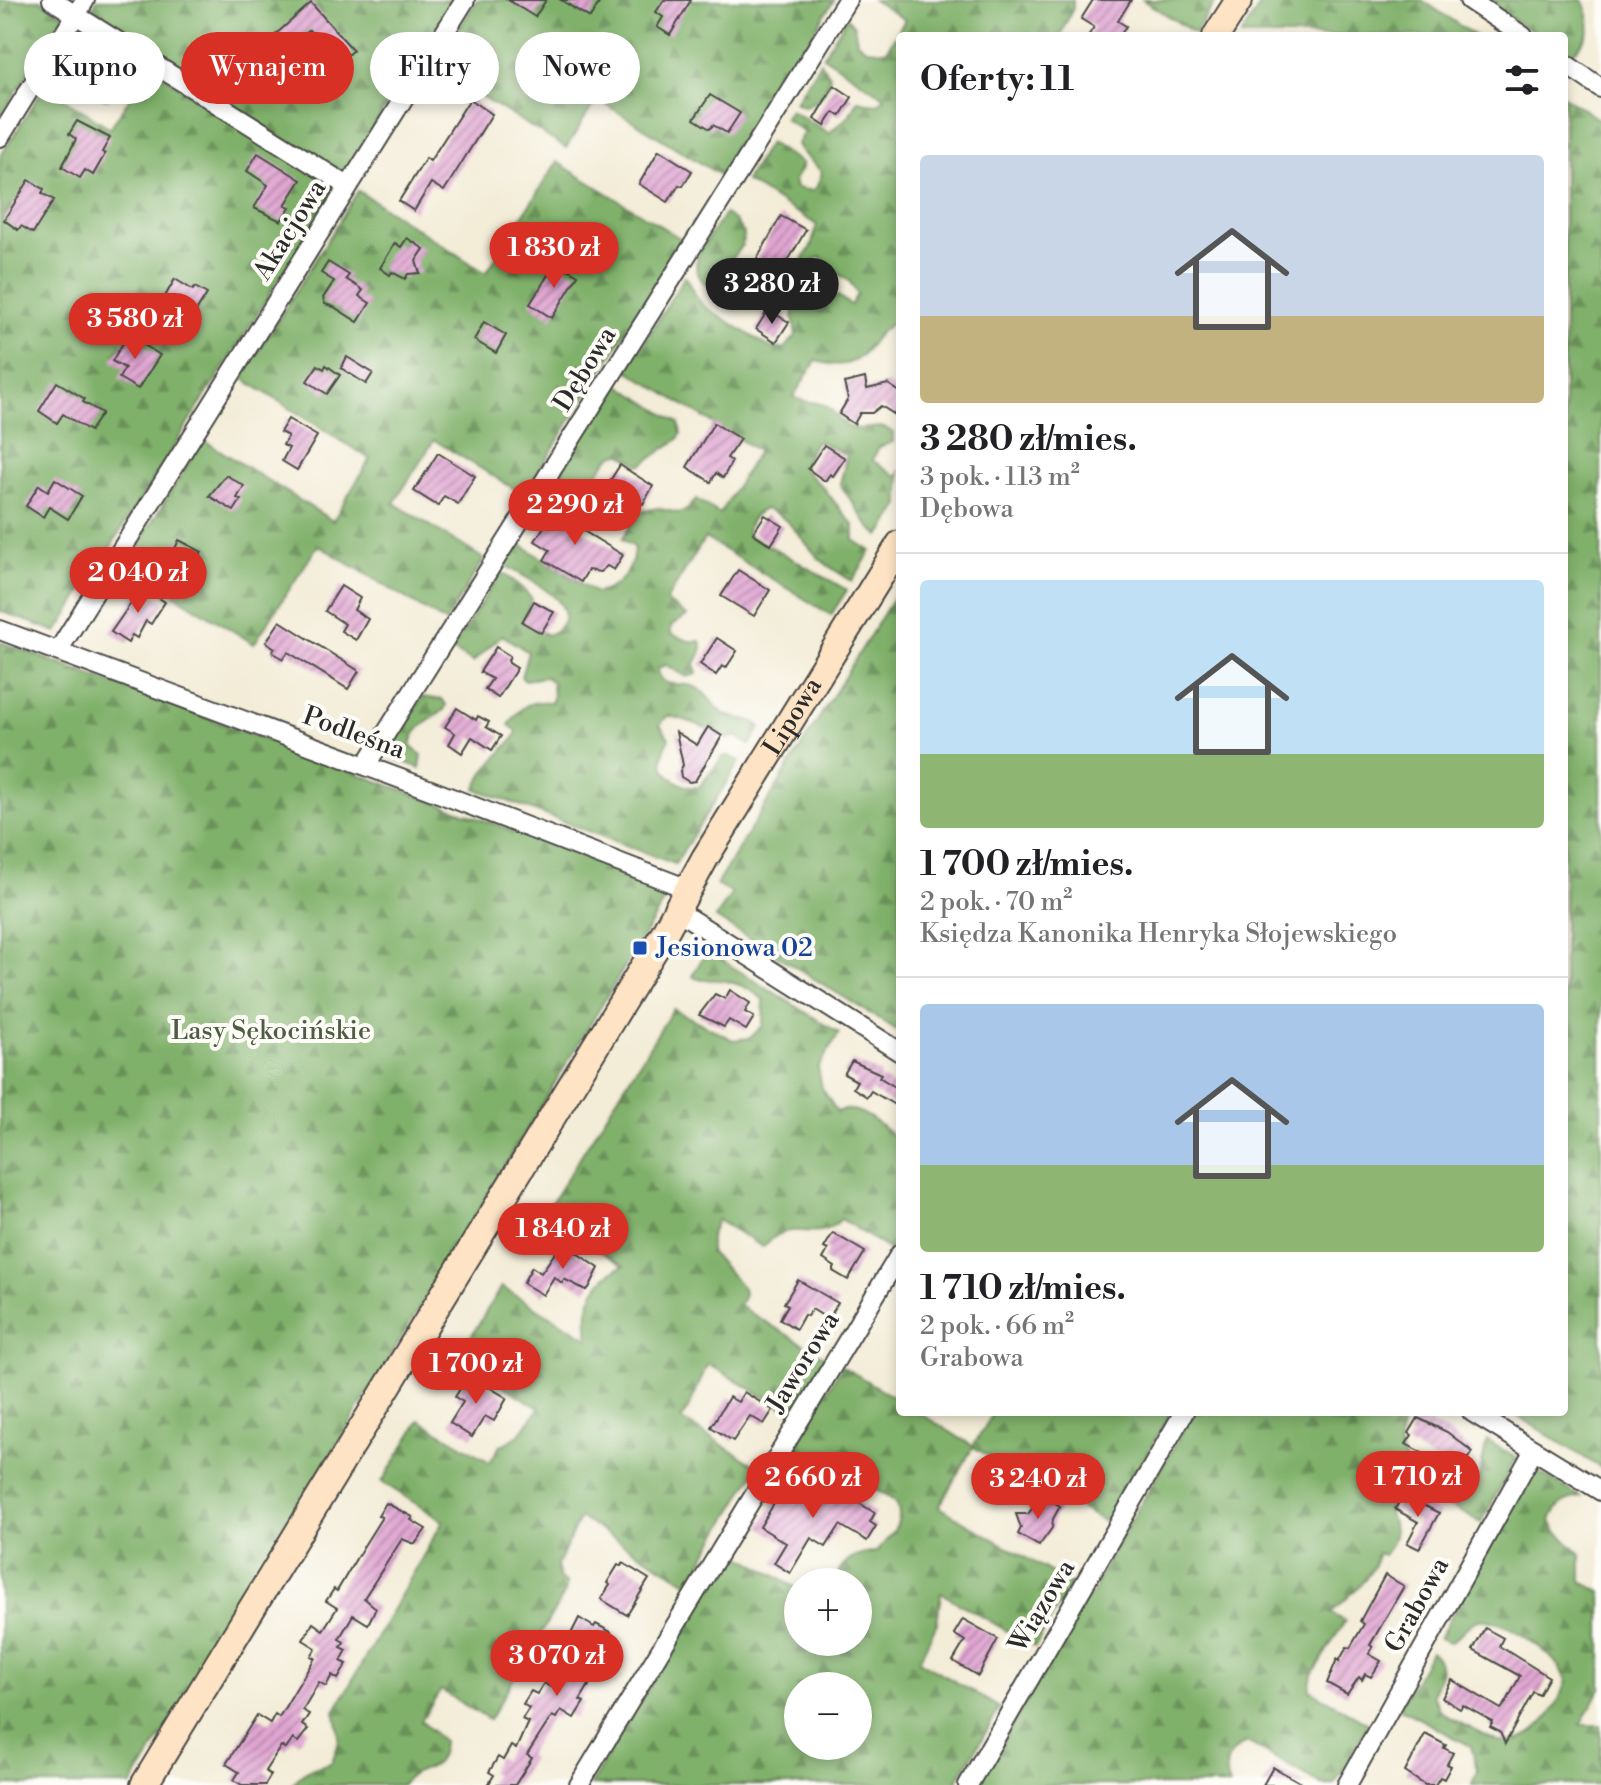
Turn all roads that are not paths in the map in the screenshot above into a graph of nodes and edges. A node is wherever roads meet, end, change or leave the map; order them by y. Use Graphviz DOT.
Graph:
graph roads {
  1 [pos="52,0"];
  2 [pos="465,0"];
  3 [pos="847,0"];
  4 [pos="1239,0"];
  5 [pos="1469,0"];
  6 [pos="80,8"];
  7 [pos="1219,32"];
  8 [pos="1517,32"];
  9 [pos="1568,66"];
  10 [pos="1601,88"];
  11 [pos="0,137"];
  12 [pos="348,186"];
  13 [pos="896,551"];
  14 [pos="0,630"];
  15 [pos="58,651"];
  16 [pos="366,765"];
  17 [pos="682,900"];
  18 [pos="896,1049"];
  19 [pos="896,1261"];
  20 [pos="1182,1416"];
  21 [pos="1479,1416"];
  22 [pos="1534,1450"];
  23 [pos="1601,1491"];
  24 [pos="144,1785"];
  25 [pos="579,1785"];
  26 [pos="968,1785"];
  27 [pos="1347,1785"];
  1 -- 6 [label="street"];
  2 -- 12 [label="street, Akacjowa"];
  3 -- 16 [label="street, Dębowa"];
  4 -- 7 [label="street"];
  5 -- 8 [label="street"];
  6 -- 11 [label="street"];
  6 -- 12 [label="street"];
  9 -- 10 [label="street"];
  12 -- 15 [label="street, Akacjowa"];
  13 -- 17 [label="street, Lipowa"];
  14 -- 15 [label="street, Podleśna"];
  15 -- 16 [label="street, Podleśna"];
  16 -- 17 [label="street, Podleśna"];
  17 -- 18 [label="street, Podleśna"];
  17 -- 24 [label="street, Lipowa"];
  19 -- 25 [label="street, Jaworowa"];
  20 -- 26 [label="street, Wiązowa"];
  21 -- 22 [label="street"];
  22 -- 23 [label="street"];
  22 -- 27 [label="street, Grabowa"];
}
